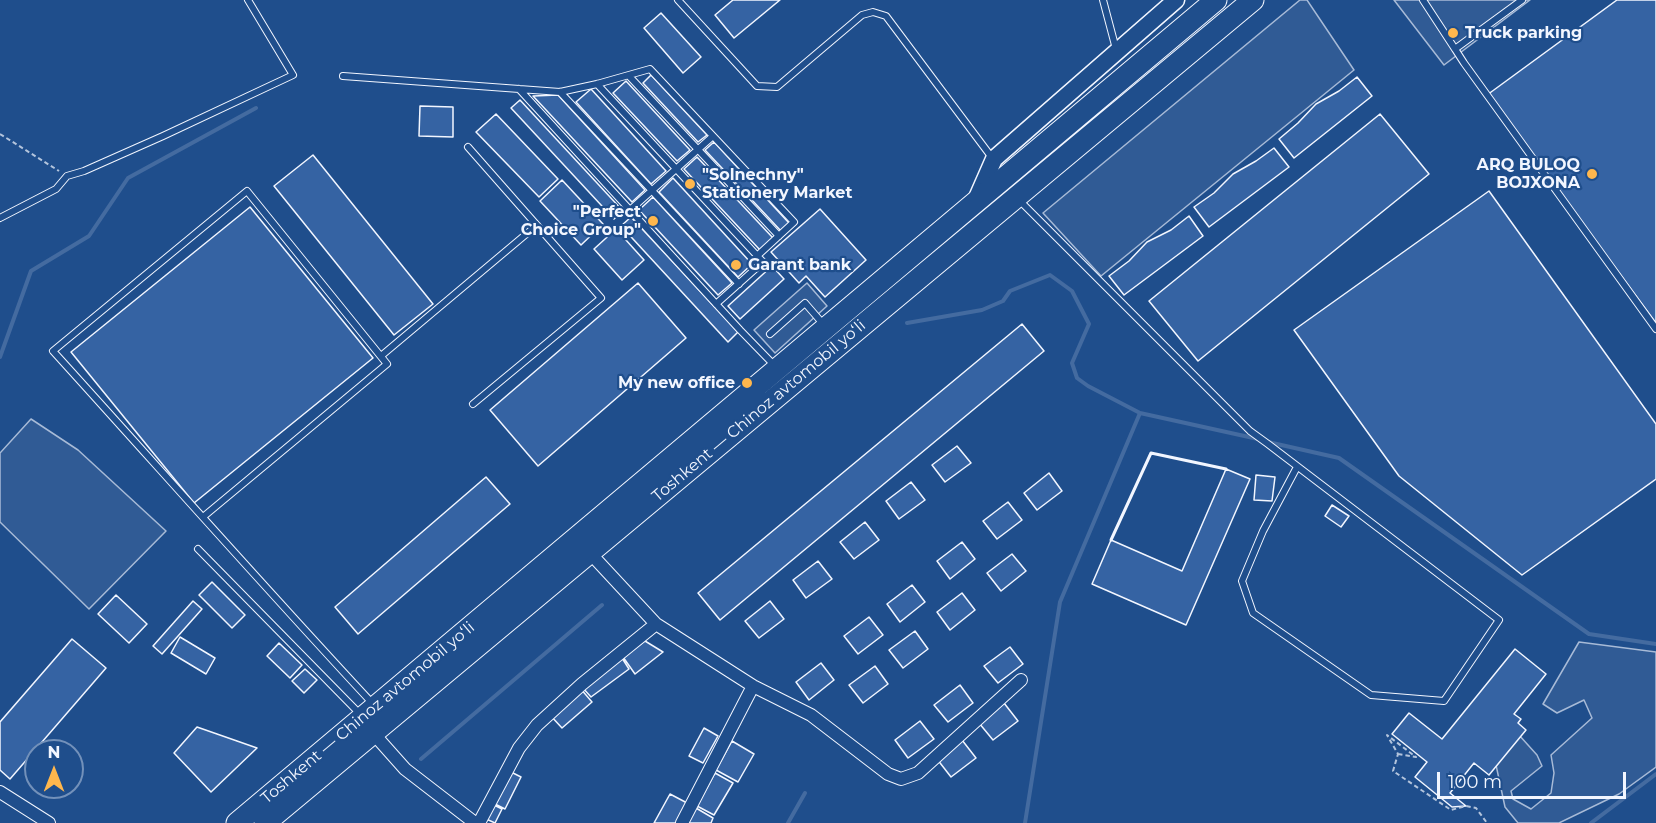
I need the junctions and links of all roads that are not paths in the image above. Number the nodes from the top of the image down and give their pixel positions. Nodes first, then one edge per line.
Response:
1 (248, 0) edge
2 (678, 0) edge
3 (1104, 0) edge
4 (1176, 0) edge
5 (1216, 0) edge
6 (1253, 0) edge
7 (1423, 0) edge
8 (1522, 0) edge
9 (1226, 10) edge
10 (1455, 49) junction
11 (1117, 51) junction
12 (343, 76) dead end
13 (629, 76) junction
14 (597, 84) junction
15 (519, 89) junction
16 (560, 92) junction
17 (713, 136) junction
18 (468, 147) dead end
19 (698, 149) junction
20 (994, 159) junction
21 (676, 169) junction
22 (652, 191) junction
23 (1016, 197) junction
24 (975, 202) junction
25 (630, 210) junction
26 (0, 218) edge
27 (537, 225) junction
28 (779, 236) junction
29 (757, 256) junction
30 (739, 284) junction
31 (716, 304) junction
32 (826, 327) junction
33 (1656, 329) edge
34 (770, 334) dead end
35 (381, 356) junction
36 (778, 368) junction
37 (473, 404) dead end
38 (1297, 467) junction
39 (203, 517) junction
40 (198, 549) dead end
41 (590, 553) junction
42 (656, 624) junction
43 (1021, 680) dead end
44 (753, 686) junction
45 (370, 719) junction
46 (0, 792) edge
47 (49, 823) edge
48 (237, 823) edge
49 (265, 823) edge
50 (477, 823) edge
51 (681, 823) edge

1 - 26 lane
2 - 20 lane
3 - 11 lane
4 - 11 street
5 - 24 highway, Toshkent — Chinoz avtomobil yoʻli
6 - 9 highway, Toshkent — Chinoz avtomobil yoʻli
7 - 10 lane
8 - 10 lane
9 - 23 highway, Toshkent — Chinoz avtomobil yoʻli
10 - 33 lane
11 - 20 street
12 - 15 lane
13 - 14 lane
13 - 17 lane
13 - 19 lane
14 - 16 lane
14 - 21 lane
15 - 16 lane
15 - 25 lane
16 - 22 lane
17 - 19 lane
17 - 28 lane
18 - 27 lane
19 - 21 lane
19 - 28 lane
20 - 24 street
21 - 22 lane
21 - 29 lane
22 - 25 lane
22 - 30 lane
23 - 38 lane
23 - 41 highway, Toshkent — Chinoz avtomobil yoʻli
24 - 32 highway, Toshkent — Chinoz avtomobil yoʻli
25 - 31 lane
27 - 35 lane
27 - 37 lane
28 - 29 lane
29 - 30 lane
30 - 31 lane
31 - 36 lane
32 - 34 lane
32 - 36 highway, Toshkent — Chinoz avtomobil yoʻli
35 - 39 lane
35 - 39 lane
36 - 45 highway, Toshkent — Chinoz avtomobil yoʻli
38 - 38 lane
39 - 45 lane
40 - 45 lane
41 - 42 street
41 - 45 highway, Toshkent — Chinoz avtomobil yoʻli
42 - 44 street
42 - 50 street
43 - 44 street
44 - 51 street
45 - 48 highway, Toshkent — Chinoz avtomobil yoʻli
45 - 49 highway, Toshkent — Chinoz avtomobil yoʻli
45 - 50 street
46 - 47 street

